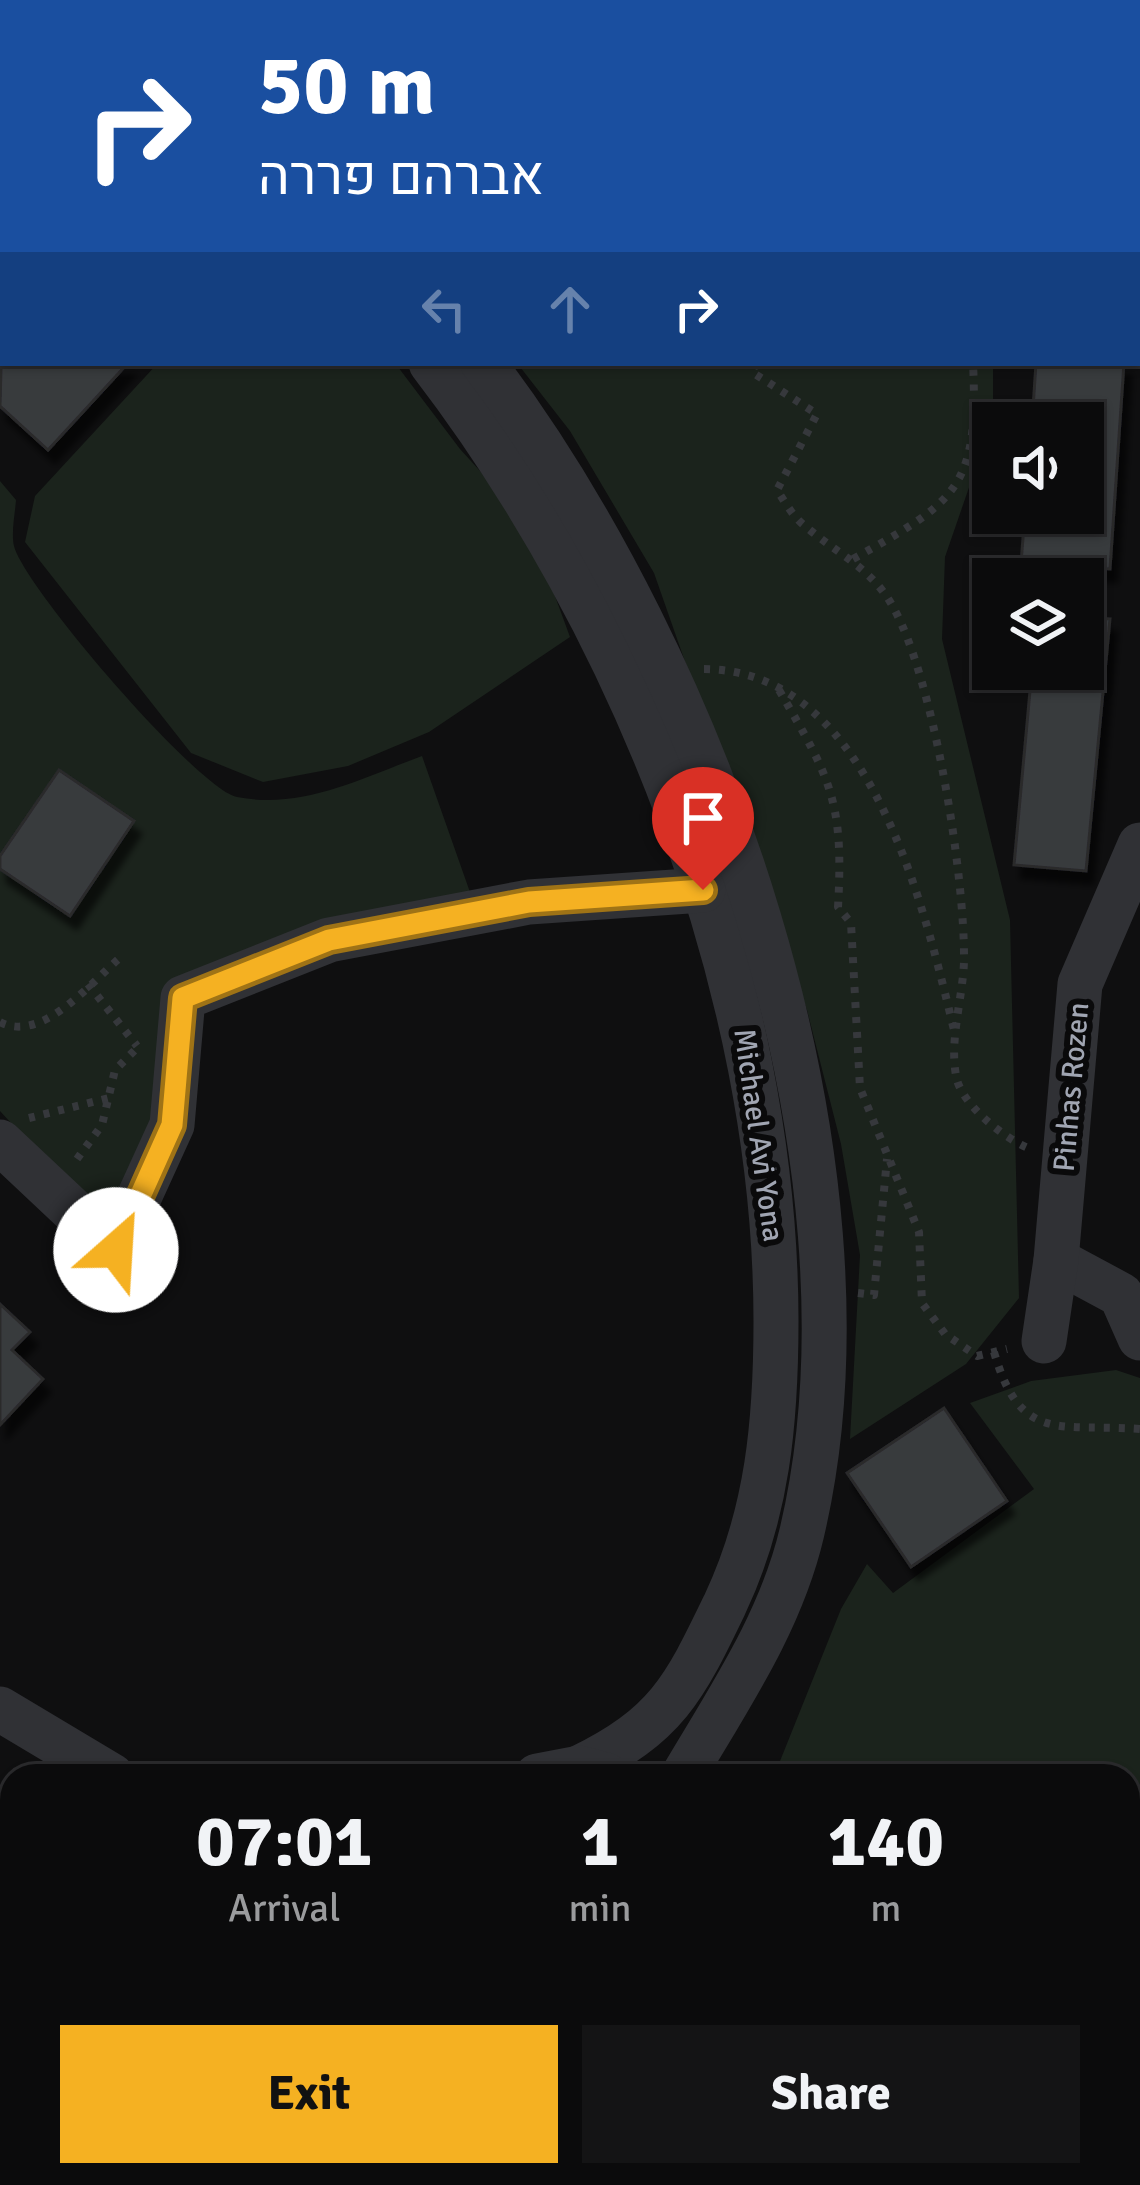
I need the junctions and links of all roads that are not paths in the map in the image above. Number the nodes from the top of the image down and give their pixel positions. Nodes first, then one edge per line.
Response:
1 (433, 366) edge
2 (485, 366) edge
3 (1140, 845) edge
4 (703, 890) junction
5 (8, 1134) edge
6 (1056, 1260) junction
7 (1140, 1338) edge
8 (1044, 1341) road end
9 (0, 1709) edge
10 (92, 1764) edge
11 (591, 1764) edge
12 (691, 1764) edge

1 - 4 street, Michael Avi Yona
2 - 12 street, Michael Avi Yona
3 - 6 street, Pinhas Rozen
4 - 5 street
4 - 11 street, Michael Avi Yona
6 - 7 street
6 - 8 street, Pinhas Rozen
9 - 10 street

